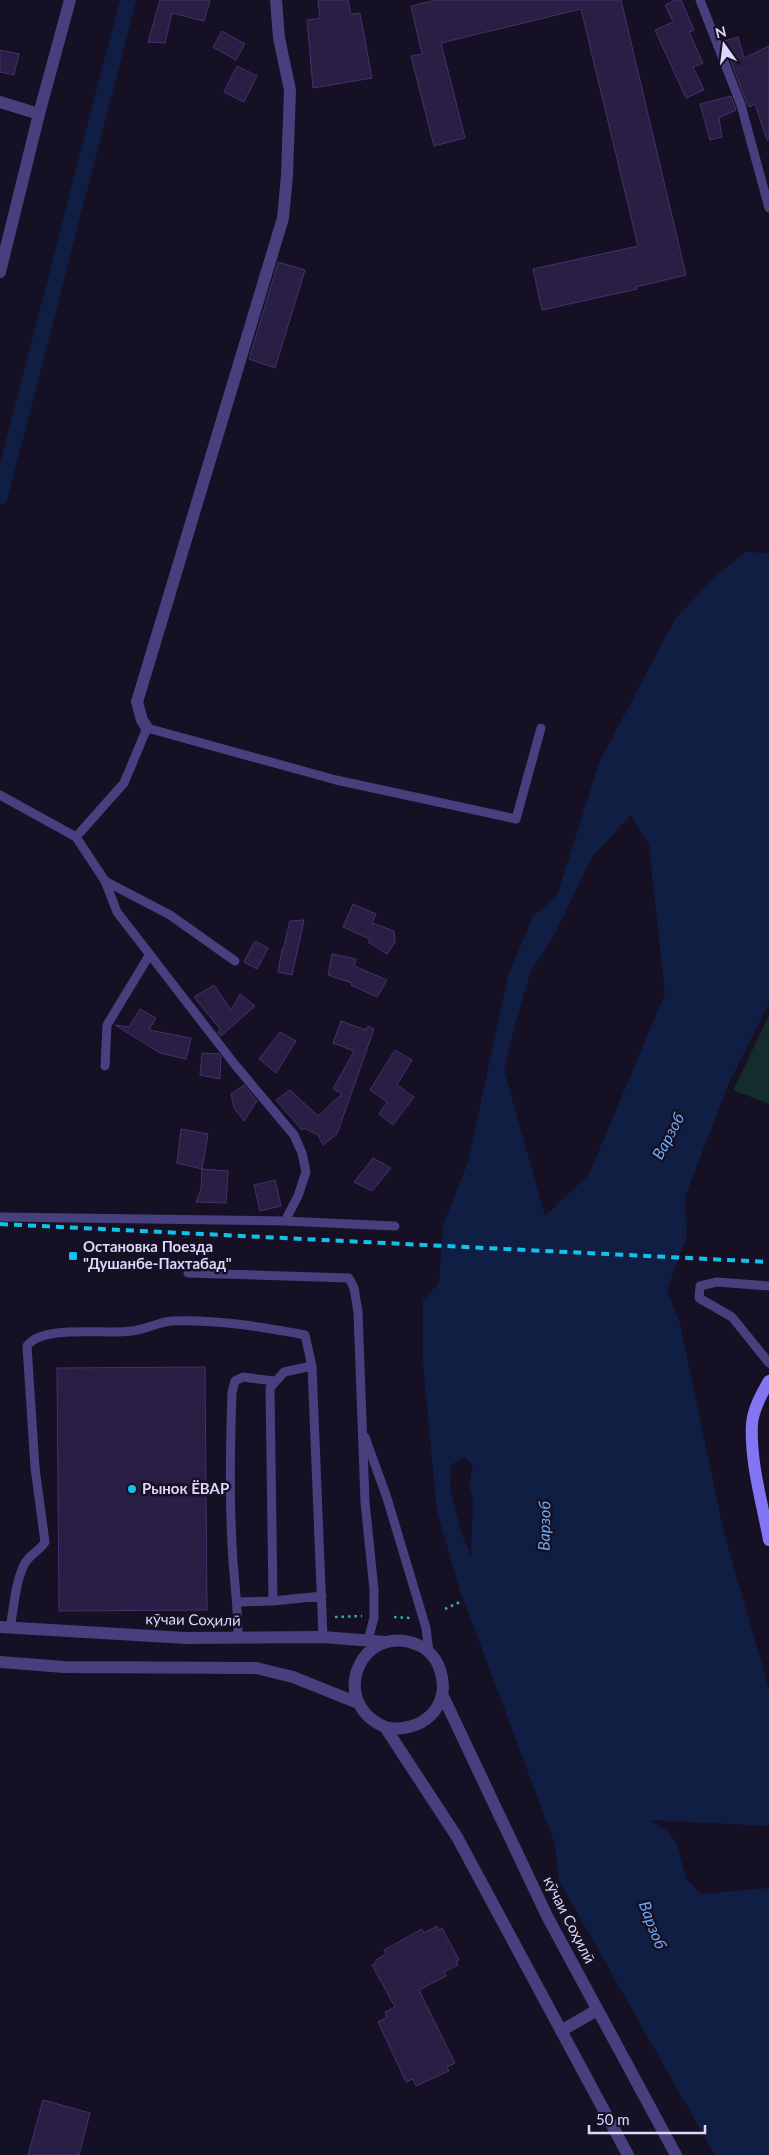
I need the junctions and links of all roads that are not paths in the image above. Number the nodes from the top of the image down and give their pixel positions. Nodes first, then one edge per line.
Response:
1 (70, 0) edge
2 (276, 0) edge
3 (700, 0) edge
4 (0, 102) edge
5 (39, 114) junction
6 (769, 208) edge
7 (0, 272) edge
8 (148, 728) junction
9 (541, 728) dead end
10 (0, 795) edge
11 (76, 837) junction
12 (105, 881) junction
13 (150, 954) junction
14 (235, 961) dead end
15 (105, 1066) dead end
16 (0, 1216) edge
17 (285, 1221) junction
18 (395, 1226) dead end
19 (188, 1272) dead end
20 (769, 1286) edge
21 (769, 1363) edge
22 (312, 1366) junction
23 (769, 1380) edge
24 (274, 1381) junction
25 (362, 1428) junction
26 (769, 1540) edge
27 (322, 1596) junction
28 (273, 1601) junction
29 (238, 1602) junction
30 (5, 1627) edge
31 (238, 1637) junction
32 (323, 1637) junction
33 (368, 1640) junction
34 (385, 1642) junction
35 (428, 1652) junction
36 (0, 1662) edge
37 (442, 1694) junction
38 (358, 1703) junction
39 (385, 1727) junction
40 (597, 2010) junction
41 (561, 2031) junction
42 (628, 2155) edge
43 (676, 2155) edge

1 - 5 street
2 - 8 street
3 - 6 lane
4 - 5 street
5 - 7 street
8 - 9 lane
8 - 11 lane
10 - 11 lane
11 - 12 lane
12 - 13 lane
12 - 14 lane
13 - 15 lane
13 - 17 lane
16 - 17 lane
17 - 18 lane
19 - 25 lane
20 - 21 lane
22 - 24 lane
22 - 27 lane
22 - 30 lane
23 - 26 main road
24 - 28 lane
24 - 29 lane
25 - 33 lane
25 - 35 lane
27 - 28 lane
27 - 32 lane
28 - 29 lane
29 - 31 lane
30 - 31 street, кӯчаи Соҳилӣ
31 - 32 street, кӯчаи Соҳилӣ
32 - 33 street, кӯчаи Соҳилӣ
33 - 34 street, кӯчаи Соҳилӣ
34 - 35 street, кӯчаи Соҳилӣ
34 - 38 street
35 - 37 street, кӯчаи Соҳилӣ
36 - 38 street
37 - 39 street
37 - 40 street, кӯчаи Соҳилӣ
38 - 39 street
39 - 41 street
40 - 41 street
40 - 43 street, кӯчаи Соҳилӣ
41 - 42 street

